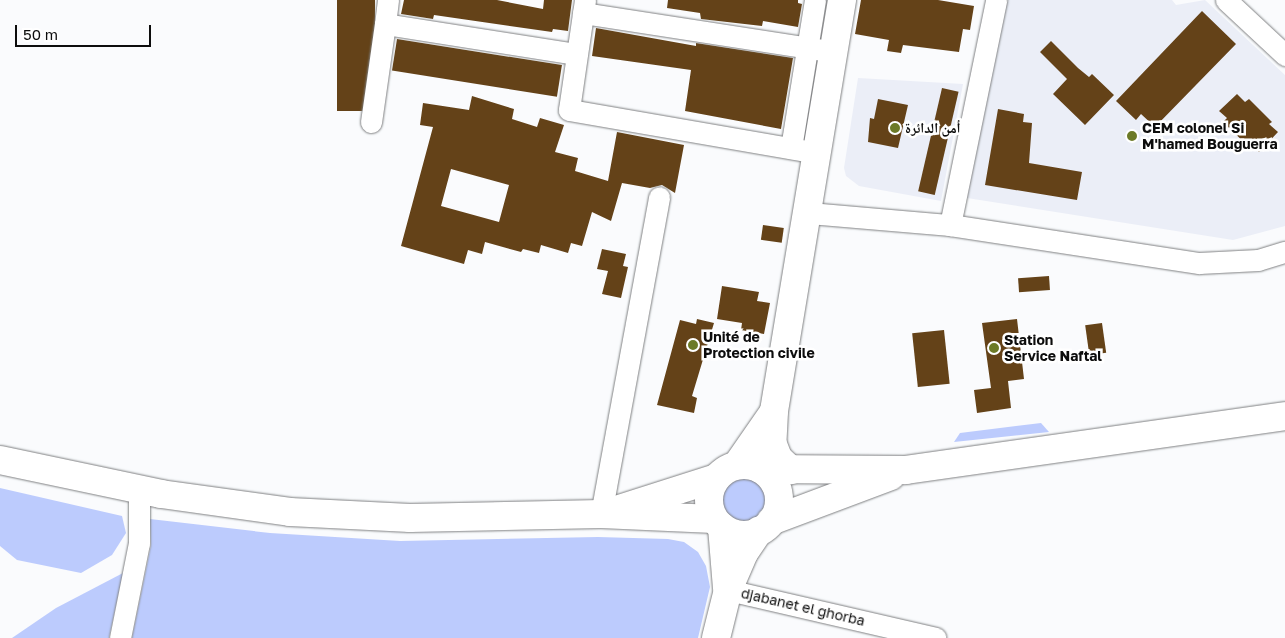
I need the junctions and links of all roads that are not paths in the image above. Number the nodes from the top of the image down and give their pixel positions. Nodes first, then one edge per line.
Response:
1 (388, 0) edge
2 (814, 0) edge
3 (842, 0) edge
4 (996, 0) edge
5 (1226, 0) edge
6 (584, 7) edge
7 (385, 24) junction
8 (807, 48) junction
9 (834, 52) junction
10 (577, 54) junction
11 (1285, 55) edge
12 (371, 122) dead end
13 (791, 148) junction
14 (818, 153) junction
15 (658, 196) dead end
16 (809, 213) junction
17 (950, 225) junction
18 (1285, 252) edge
19 (774, 411) junction
20 (1285, 416) edge
21 (0, 460) edge
22 (906, 470) junction
23 (758, 473) junction
24 (139, 490) junction
25 (601, 514) junction
26 (718, 523) junction
27 (765, 526) junction
28 (728, 590) junction
29 (120, 638) edge
30 (716, 638) edge
31 (936, 638) edge

1 - 7 street
2 - 8 street
3 - 9 main road
4 - 17 street
5 - 11 street
6 - 8 street
6 - 10 street
7 - 10 street
7 - 12 street
8 - 9 street
8 - 13 street
9 - 14 main road
10 - 13 street
13 - 14 street
14 - 16 main road
15 - 25 street
16 - 17 street
16 - 19 main road
17 - 18 street
19 - 23 main road
19 - 23 main road
20 - 22 main road
21 - 24 main road
22 - 23 main road
22 - 27 main road
23 - 25 main road
23 - 26 main road
23 - 27 main road
24 - 25 main road
24 - 29 street
25 - 26 main road
26 - 27 main road
26 - 28 main road
27 - 28 main road
28 - 30 main road
28 - 31 street, djabanet el ghorba

